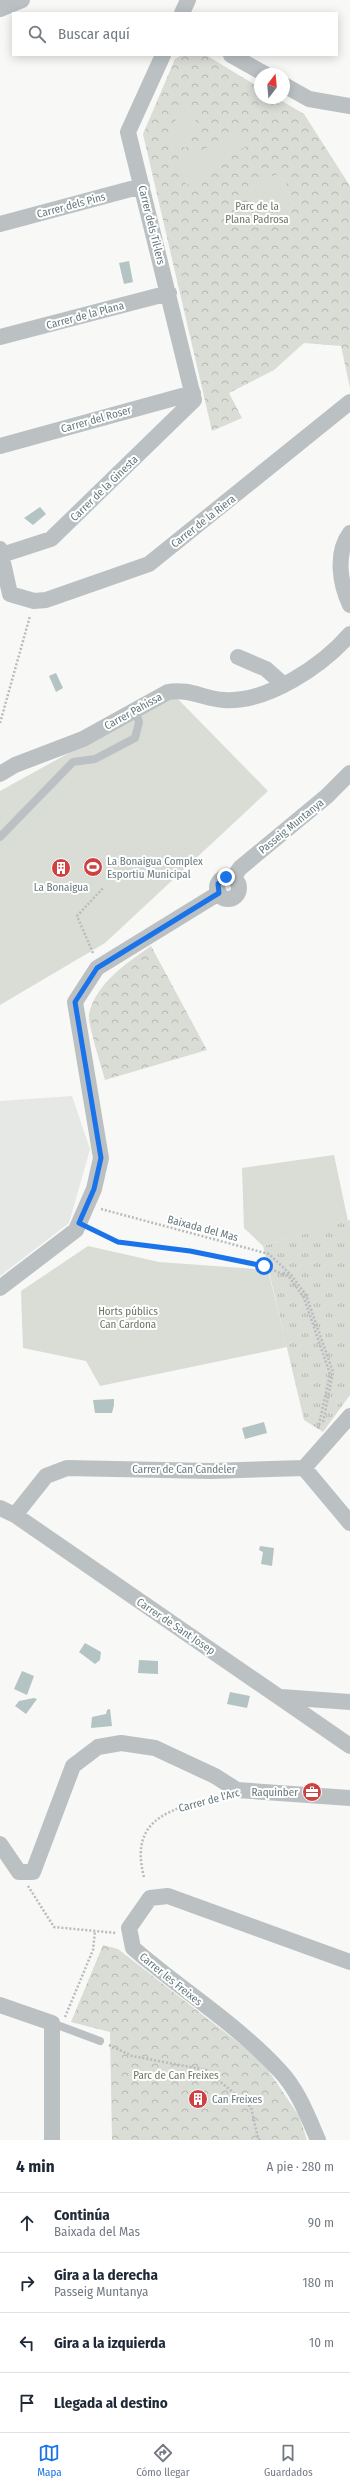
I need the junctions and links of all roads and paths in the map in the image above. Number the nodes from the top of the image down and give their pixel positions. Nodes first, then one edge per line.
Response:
1 (22, 0) edge
2 (188, 0) edge
3 (0, 9) edge
4 (182, 12) edge
5 (163, 56) edge
6 (233, 56) edge
7 (254, 68) edge
8 (290, 88) edge
9 (350, 106) edge
10 (142, 186) junction
11 (0, 224) edge
12 (169, 293) junction
13 (0, 337) edge
14 (194, 396) junction
15 (350, 402) edge
16 (0, 446) edge
17 (350, 533) edge
18 (1, 552) edge
19 (34, 601) junction
20 (350, 605) edge
21 (350, 634) edge
22 (238, 657) dead end
23 (284, 685) junction
24 (135, 710) junction
25 (0, 723) edge
26 (350, 773) edge
27 (0, 774) edge
28 (0, 837) edge
29 (103, 888) dead end
30 (94, 955) dead end
31 (104, 1210) dead end
32 (79, 1223) junction
33 (274, 1271) junction
34 (291, 1275) junction
35 (0, 1288) edge
36 (350, 1416) edge
37 (321, 1430) dead end
38 (317, 1432) dead end
39 (304, 1468) junction
40 (4, 1512) edge
41 (350, 1523) edge
42 (281, 1697) junction
43 (350, 1702) edge
44 (350, 1746) edge
45 (237, 1790) junction
46 (350, 1798) edge
47 (0, 1844) edge
48 (19, 1872) junction
49 (144, 1877) dead end
50 (95, 1931) junction
51 (129, 1935) junction
52 (350, 1962) edge
53 (0, 2004) edge
54 (52, 2024) junction
55 (100, 2041) joint
56 (52, 2140) edge
57 (260, 2140) edge
58 (318, 2140) edge

1 - 3 street
2 - 4 street
5 - 10 street, Carrer dels Til·lers
6 - 7 street
8 - 9 street
10 - 11 street, Carrer dels Pins
10 - 12 street, Carrer dels Til·lers
12 - 13 street, Carrer de la Plana
12 - 14 street, Carrer dels Til·lers
14 - 16 street, Carrer del Roser
14 - 18 street, Carrer de la Ginesta
15 - 19 street, Carrer de la Riera
17 - 20 street
18 - 19 street
19 - 25 path
21 - 23 street, Carrer Pahissa
22 - 23 street
23 - 24 street, Carrer Pahissa
24 - 27 street, Carrer Pahissa
24 - 28 lane
26 - 32 street, Passeig Muntanya
29 - 30 path
31 - 34 path, Baixada del Mas
32 - 33 path, Baixada del Mas
32 - 35 street
33 - 34 path, Baixada del Mas
33 - 38 path, Baixada del Mas
34 - 37 path, Baixada del Mas
36 - 39 street
39 - 40 street, Carrer de Can Candeler
39 - 41 street
40 - 42 street, Carrer de Sant Josep
42 - 43 street
42 - 44 street, Carrer de Sant Josep
45 - 46 street, Carrer de l'Arc
45 - 48 street
45 - 49 path, Carrer de l'Arc
47 - 48 street
48 - 50 path
50 - 51 path
50 - 54 path
51 - 52 street
51 - 58 street, Carrer les Freixes
53 - 54 street
54 - 55 lane
54 - 56 street
55 - 57 path

